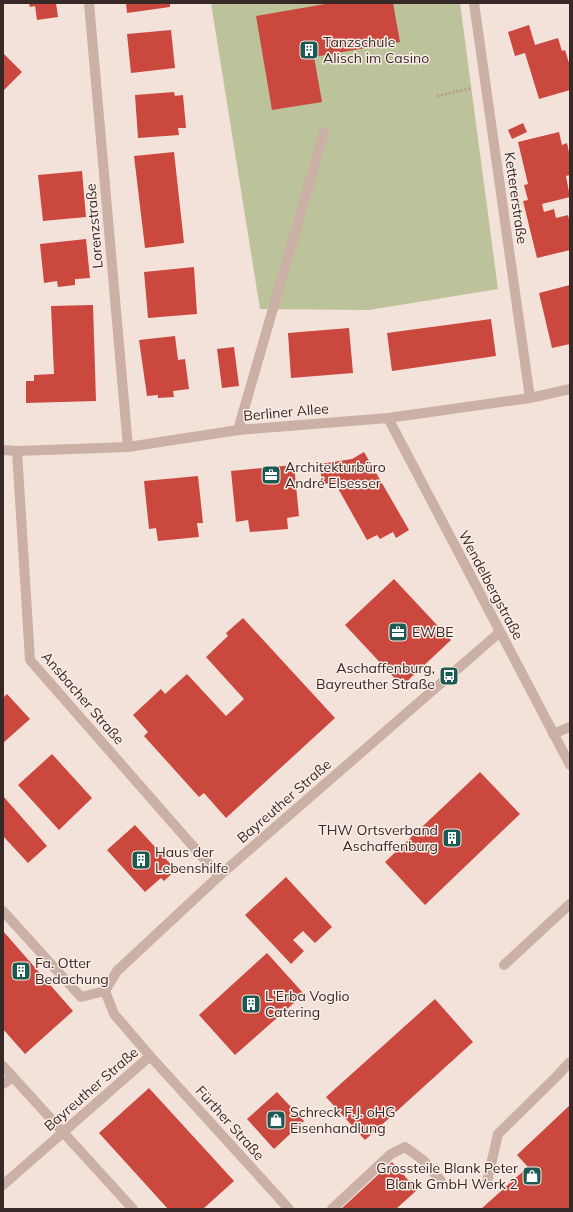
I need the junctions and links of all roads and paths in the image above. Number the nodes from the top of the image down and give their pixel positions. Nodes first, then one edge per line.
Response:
1 (89, 3) edge
2 (474, 3) edge
3 (460, 91) dead end
4 (438, 96) dead end
5 (324, 132) dead end
6 (570, 390) edge
7 (530, 398) junction
8 (388, 418) junction
9 (238, 430) junction
10 (128, 447) junction
11 (3, 450) edge
12 (17, 451) junction
13 (500, 632) junction
14 (570, 727) edge
15 (553, 734) junction
16 (570, 765) edge
17 (219, 876) junction
18 (570, 904) edge
19 (3, 912) edge
20 (504, 965) dead end
21 (105, 991) junction
22 (150, 1056) junction
23 (570, 1062) edge
24 (3, 1066) edge
25 (13, 1077) junction
26 (3, 1084) edge
27 (63, 1132) junction
28 (441, 1181) dead end
29 (487, 1182) dead end
30 (3, 1185) edge
31 (133, 1209) edge
32 (289, 1209) edge
33 (332, 1209) edge

1 - 10 street, Lorenzstraße
2 - 7 street, Kettererstraße
3 - 4 path
5 - 9 street
6 - 7 street, Berliner Allee
7 - 8 street, Berliner Allee
8 - 9 street, Berliner Allee
8 - 13 street, Wendelbergstraße
9 - 10 street, Berliner Allee
10 - 12 street, Berliner Allee
11 - 12 street, Berliner Allee
12 - 17 street, Ansbacher Straße
13 - 15 street, Wendelbergstraße
13 - 17 street, Bayreuther Straße
14 - 15 street
15 - 16 street, Wendelbergstraße
17 - 21 street, Bayreuther Straße
18 - 20 street
19 - 21 street
21 - 22 street, Bayreuther Straße
22 - 27 street, Bayreuther Straße
22 - 32 street, Fürther Straße
23 - 29 street
24 - 25 street
25 - 26 street
25 - 27 street
27 - 30 street, Bayreuther Straße
27 - 31 street
28 - 33 street

